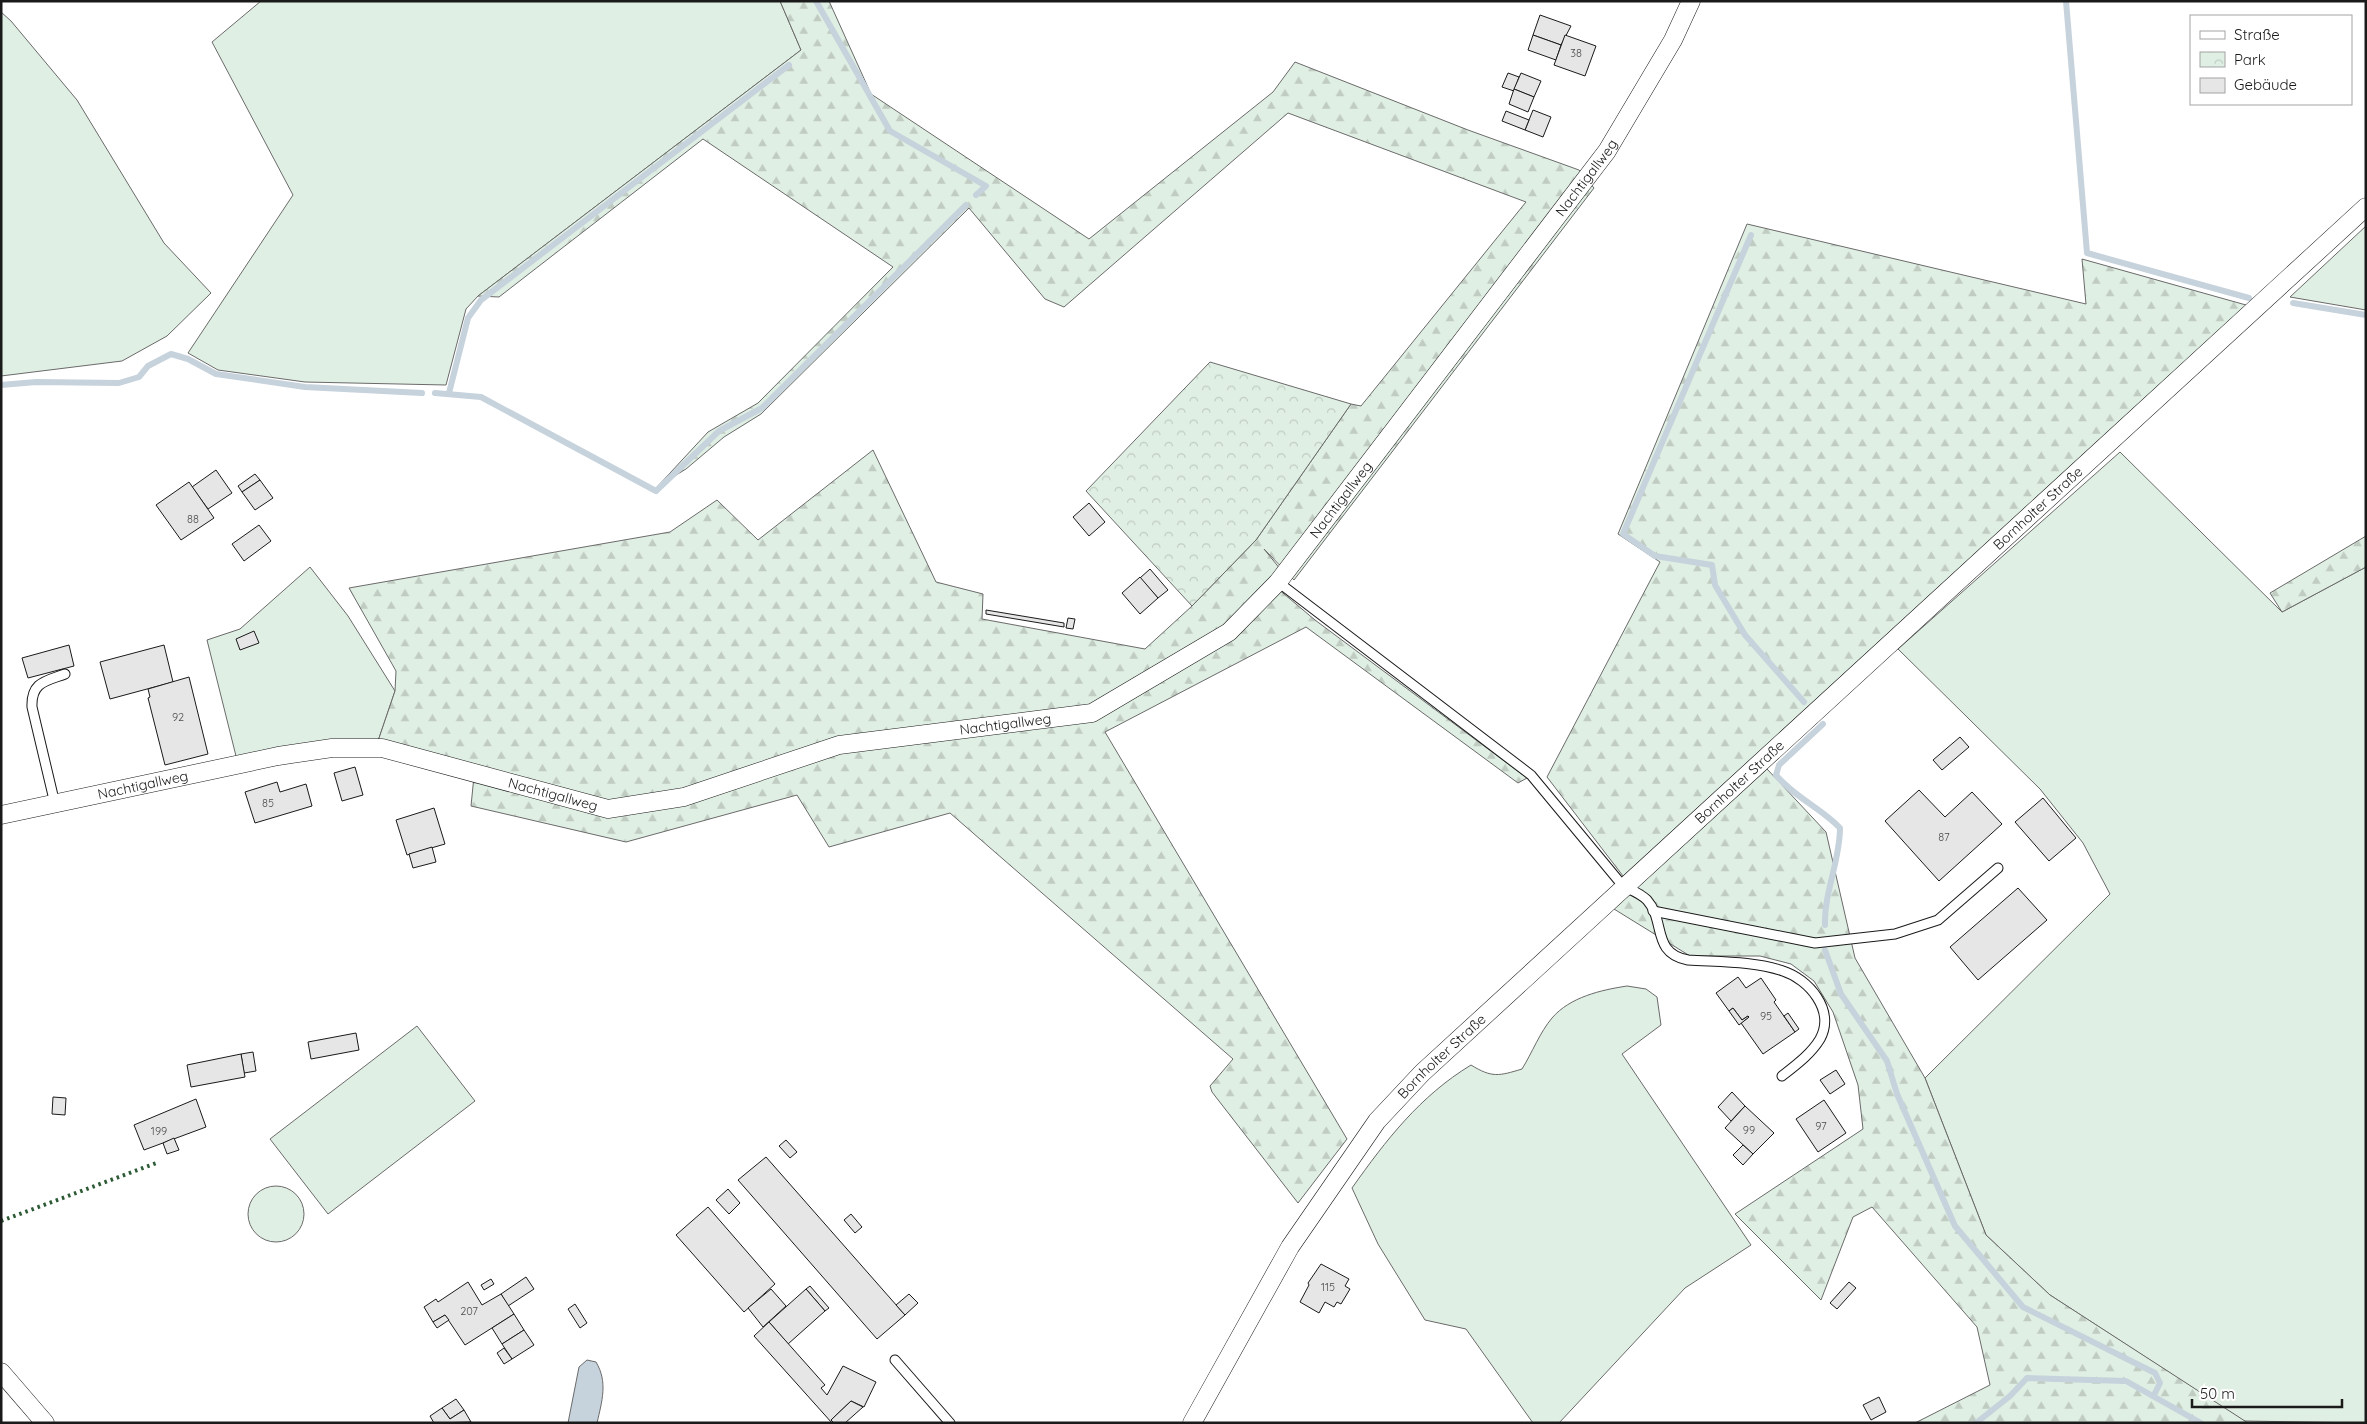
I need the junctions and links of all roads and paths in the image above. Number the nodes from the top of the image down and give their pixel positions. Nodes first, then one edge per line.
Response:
1 (1691, 1) edge
2 (2366, 207) edge
3 (1278, 582) junction
4 (65, 674) dead end
5 (55, 804) junction
6 (1, 816) edge
7 (1998, 868) dead end
8 (1623, 886) junction
9 (1653, 911) junction
10 (1782, 1076) dead end
11 (896, 1360) dead end
12 (1, 1372) edge
13 (45, 1423) edge
14 (950, 1423) edge
15 (1192, 1423) edge

1 - 3 street, Nachtigallweg
2 - 8 street, Bornholter Straße
3 - 5 street, Nachtigallweg
3 - 8 lane
4 - 5 lane
5 - 6 street, Nachtigallweg
7 - 9 lane
8 - 9 lane
8 - 15 street, Bornholter Straße
9 - 10 lane
11 - 14 lane
12 - 13 street

